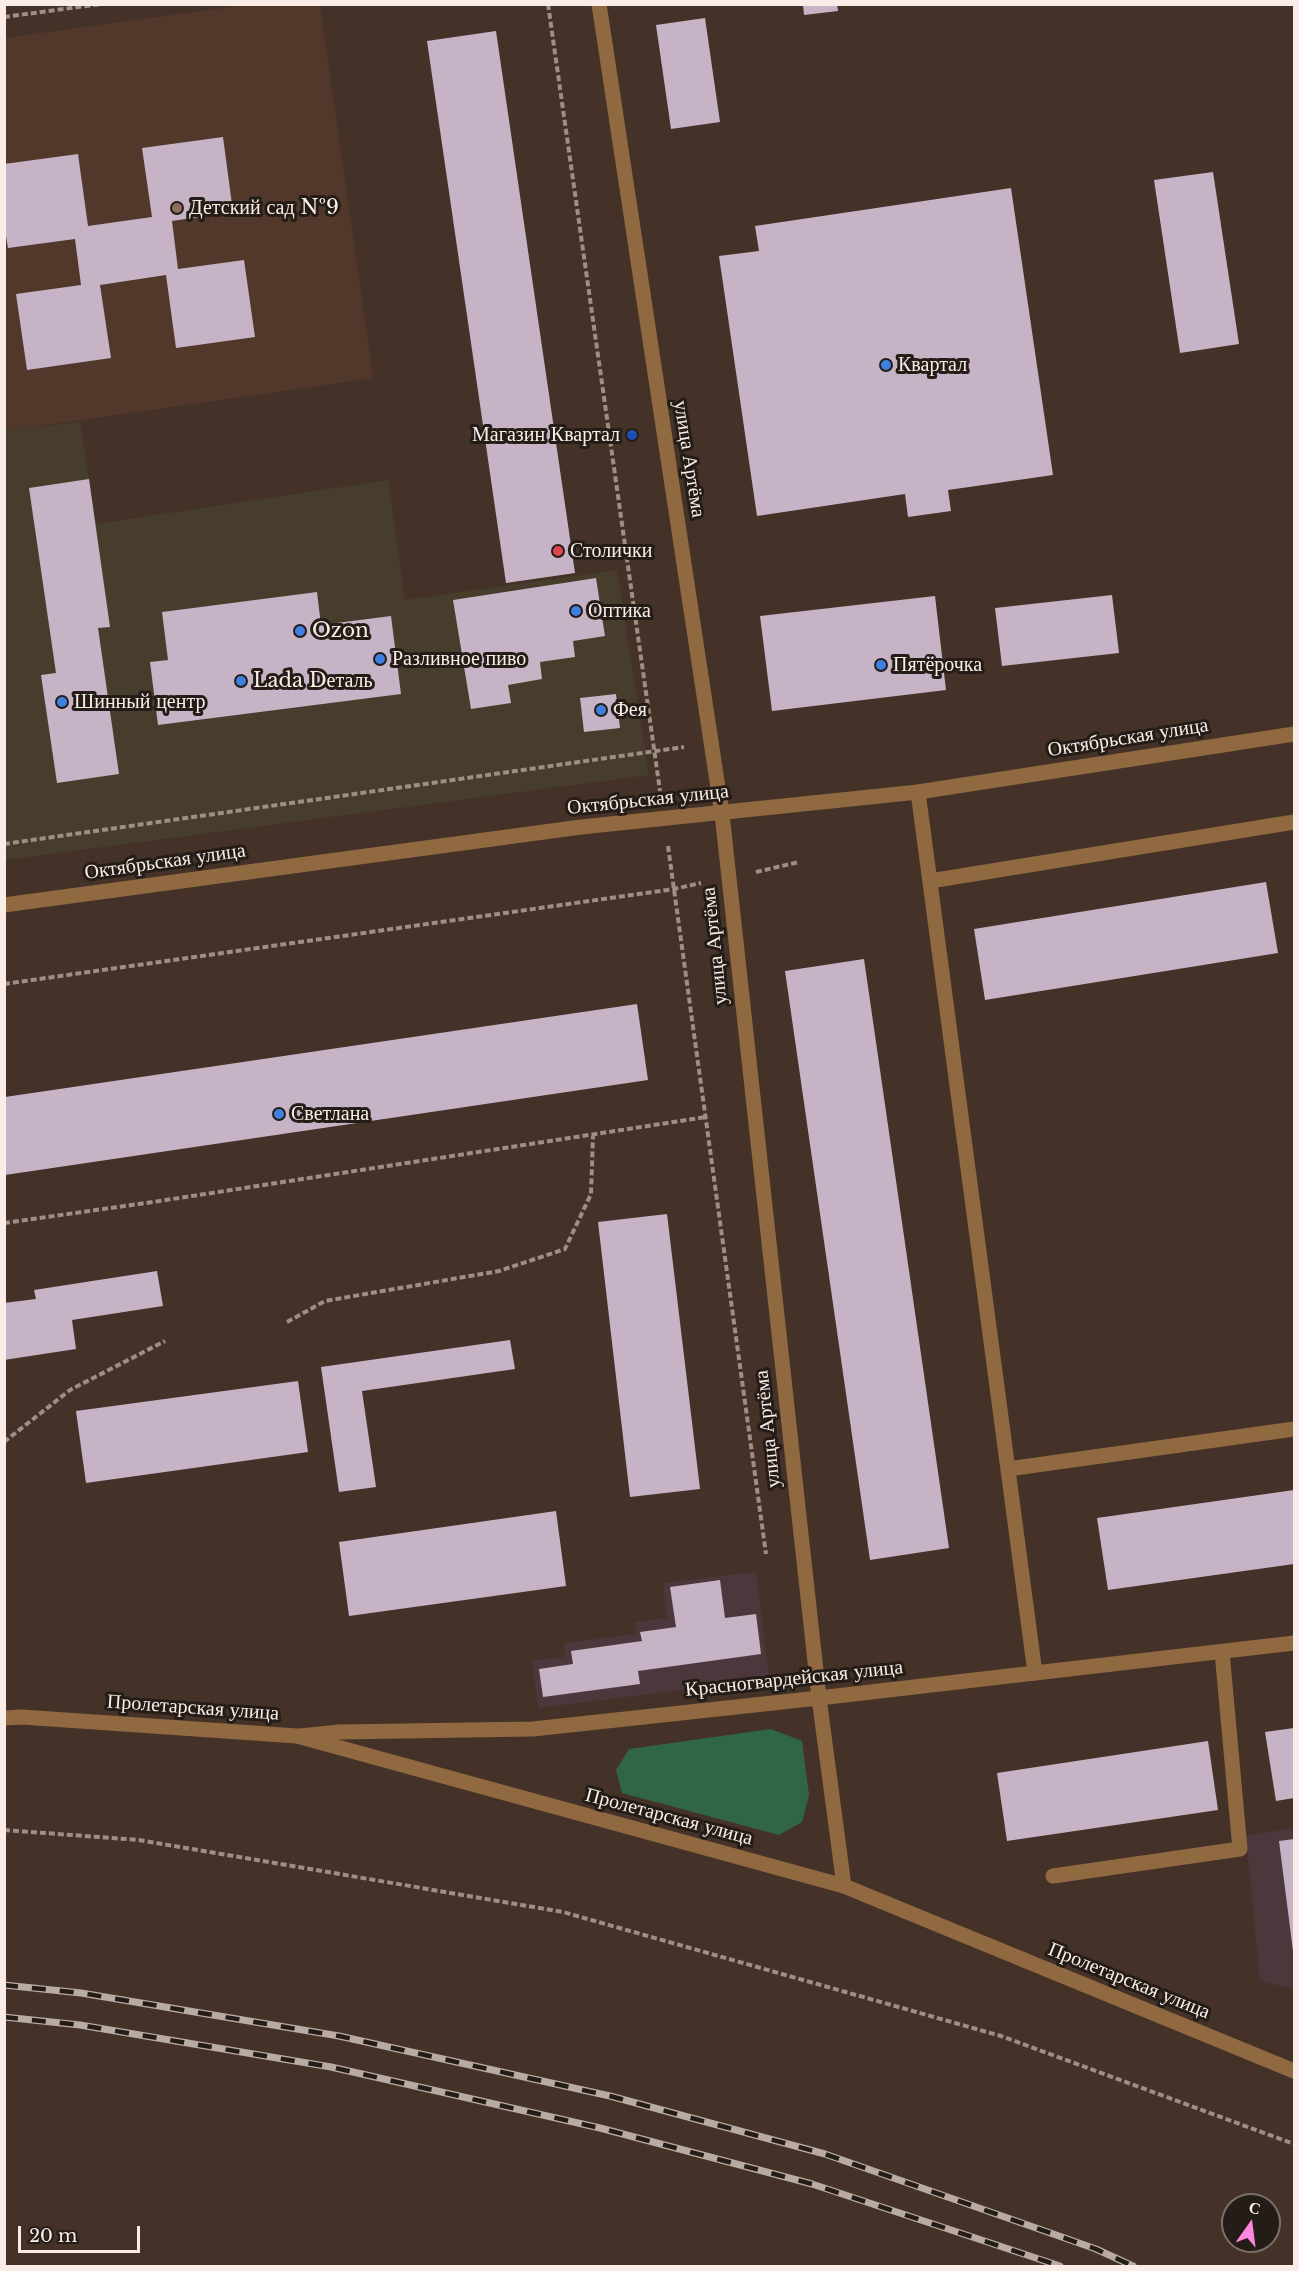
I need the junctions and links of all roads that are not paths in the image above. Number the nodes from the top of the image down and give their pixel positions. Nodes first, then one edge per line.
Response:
1 (598, 4) edge
2 (1294, 734) edge
3 (918, 792) junction
4 (722, 814) junction
5 (1294, 822) edge
6 (930, 881) junction
7 (4, 905) edge
8 (1294, 1429) edge
9 (1008, 1469) junction
10 (1294, 1643) edge
11 (1222, 1652) junction
12 (1035, 1673) junction
13 (819, 1698) junction
14 (4, 1718) edge
15 (297, 1736) junction
16 (1053, 1876) dead end
17 (844, 1886) junction
18 (1294, 2072) edge

1 - 4 street, улица Артёма
2 - 3 street, Октябрьская улица
3 - 4 street, Октябрьская улица
3 - 6 street
4 - 7 street, Октябрьская улица
4 - 13 street, улица Артёма
5 - 6 street
6 - 9 street
8 - 9 street
9 - 12 street
10 - 11 street, Красногвардейская улица
11 - 12 street, Красногвардейская улица
11 - 16 street
12 - 13 street, Красногвардейская улица
13 - 15 street, Красногвардейская улица
13 - 17 street, улица Артёма
14 - 15 street, Пролетарская улица
15 - 17 street, Пролетарская улица
17 - 18 street, Пролетарская улица

